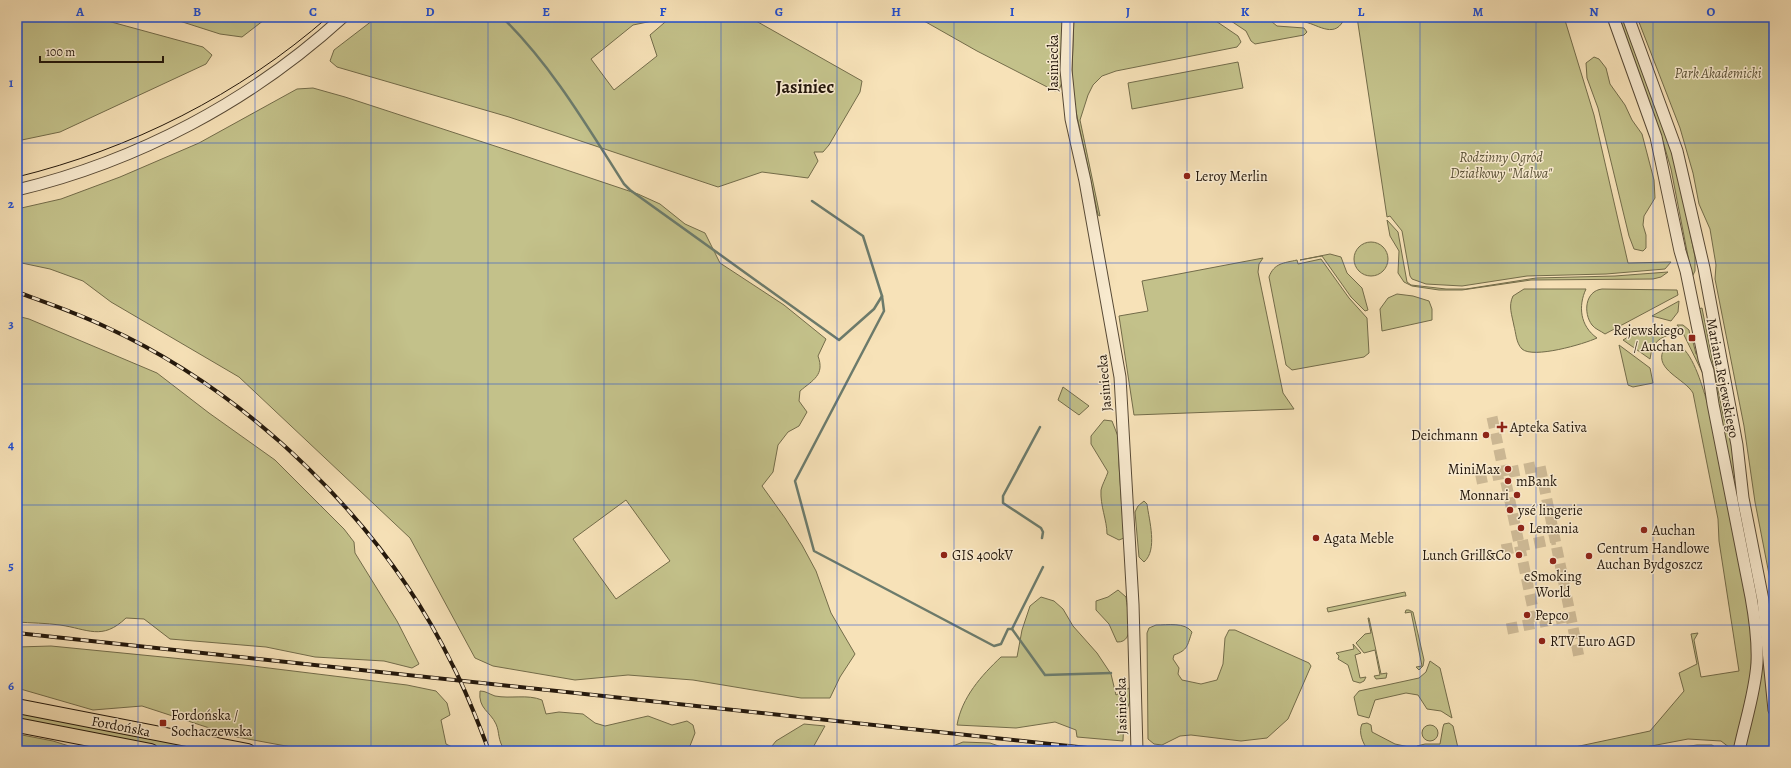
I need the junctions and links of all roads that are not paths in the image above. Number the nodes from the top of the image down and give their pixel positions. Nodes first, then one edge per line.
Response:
1 (343, 17) edge
2 (1068, 17) edge
3 (1613, 17) edge
4 (1628, 17) edge
5 (17, 190) edge
6 (17, 706) edge
7 (1774, 710) edge
8 (17, 725) edge
9 (226, 749) edge
10 (151, 751) edge
11 (248, 751) edge
12 (1137, 751) edge
13 (1739, 751) edge

1 - 5 street
2 - 12 street, Jasiniecka
3 - 13 street, Mariana Rejewskiego
4 - 7 street, Mariana Rejewskiego
6 - 9 main road, Fordońska
8 - 10 main road, Fordońska
9 - 11 main road, Fordońska

